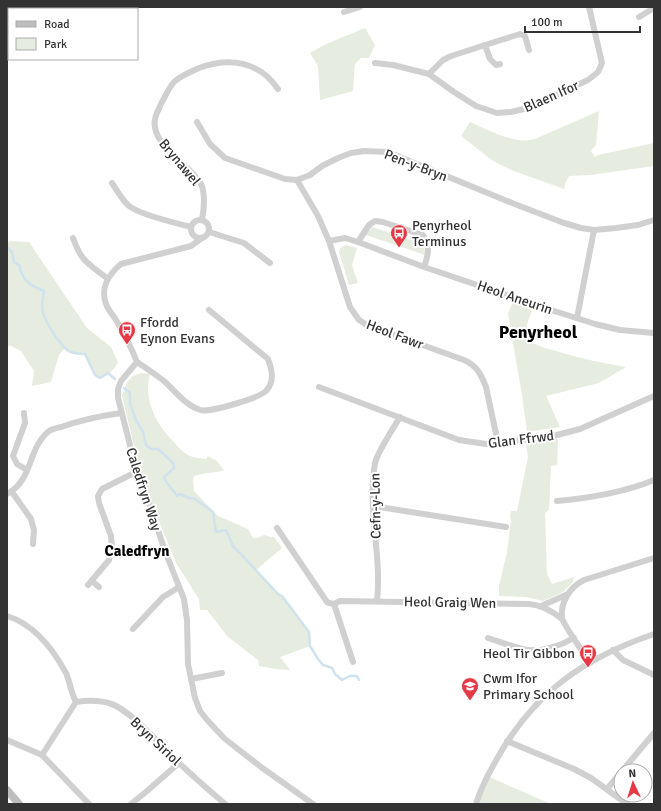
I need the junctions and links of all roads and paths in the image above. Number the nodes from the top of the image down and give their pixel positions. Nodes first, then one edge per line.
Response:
1 (360, 7) edge
2 (589, 7) edge
3 (654, 8) edge
4 (344, 12) dead end
5 (639, 17) dead end
6 (485, 45) junction
7 (530, 50) dead end
8 (375, 63) dead end
9 (500, 64) dead end
10 (429, 74) junction
11 (278, 89) dead end
12 (197, 122) dead end
13 (297, 180) junction
14 (112, 183) dead end
15 (202, 220) junction
16 (654, 220) edge
17 (191, 227) junction
18 (594, 230) junction
19 (209, 232) junction
20 (192, 234) junction
21 (72, 238) dead end
22 (202, 238) junction
23 (329, 241) junction
24 (358, 242) junction
25 (184, 248) junction
26 (270, 264) dead end
27 (424, 266) junction
28 (108, 279) junction
29 (209, 310) dead end
30 (577, 318) junction
31 (654, 333) edge
32 (136, 362) junction
33 (319, 387) dead end
34 (654, 396) edge
35 (121, 412) junction
36 (24, 413) dead end
37 (400, 416) junction
38 (498, 443) junction
39 (27, 470) junction
40 (138, 471) junction
41 (654, 480) edge
42 (9, 493) edge
43 (557, 501) dead end
44 (373, 506) junction
45 (506, 527) dead end
46 (276, 528) dead end
47 (33, 544) dead end
48 (654, 558) edge
49 (179, 587) junction
50 (99, 588) dead end
51 (568, 594) junction
52 (377, 601) junction
53 (334, 604) junction
54 (540, 606) junction
55 (7, 616) edge
56 (562, 619) junction
57 (133, 629) dead end
58 (654, 634) edge
59 (488, 638) dead end
60 (574, 638) junction
61 (613, 650) junction
62 (354, 662) dead end
63 (590, 663) junction
64 (222, 673) dead end
65 (654, 675) edge
66 (191, 679) junction
67 (76, 702) junction
68 (654, 733) edge
69 (7, 740) edge
70 (507, 741) junction
71 (42, 755) junction
72 (179, 763) junction
73 (628, 763) edge
74 (613, 781) edge
75 (607, 789) junction
76 (7, 790) edge
77 (19, 804) edge
78 (89, 804) edge
79 (131, 804) edge
80 (225, 804) edge
81 (313, 804) edge
82 (476, 804) edge
83 (627, 804) edge

1 - 4 street
2 - 10 street, Blaen Ifor
3 - 5 street
6 - 7 street
6 - 9 street
6 - 10 street
8 - 10 street, Blaen Ifor
11 - 15 street, Brynawel
12 - 13 street
13 - 18 street, Pen-y-Bryn
13 - 23 street, Heol Fawr
14 - 17 street
15 - 17 street
15 - 19 street
16 - 18 street, Pen-y-Bryn
17 - 20 street
18 - 30 street
19 - 22 street
19 - 26 street
20 - 22 street
20 - 25 street
21 - 28 street
22 - 25 street
23 - 24 street, Heol Aneurin
23 - 38 street, Heol Fawr
24 - 27 street, Heol Aneurin
24 - 27 street
25 - 28 street
27 - 30 street, Heol Aneurin
28 - 32 street
29 - 32 street
30 - 31 street, Heol Aneurin
32 - 35 street, Caledfryn Way
33 - 37 street, Glan Ffrwd
34 - 38 street, Glan Ffrwd
35 - 39 street
35 - 40 street, Caledfryn Way
36 - 39 street
37 - 38 street, Glan Ffrwd
37 - 44 street, Cefn-y-Lon
39 - 42 street
40 - 49 street, Caledfryn Way
40 - 50 street
41 - 43 street
42 - 47 street
44 - 45 street
44 - 52 street, Cefn-y-Lon
46 - 53 street
48 - 51 street
49 - 57 street
49 - 66 street, Caledfryn Way
51 - 54 street
51 - 56 street
52 - 53 street, Heol Graig Wen
52 - 54 street, Heol Graig Wen
53 - 62 street
54 - 56 street, Heol Graig Wen
55 - 67 street
56 - 60 street, Heol Graig Wen
58 - 61 street
59 - 60 street
60 - 63 street, Heol Graig Wen
61 - 63 street
61 - 65 street
63 - 70 street
64 - 66 street
66 - 81 street, Caledfryn Way
67 - 71 street
67 - 72 street, Bryn Siriol
68 - 73 street
69 - 71 street
70 - 75 street
70 - 82 street
71 - 78 street
72 - 79 street
72 - 80 street, Bryn Siriol
74 - 75 street
75 - 83 street
76 - 77 main road

